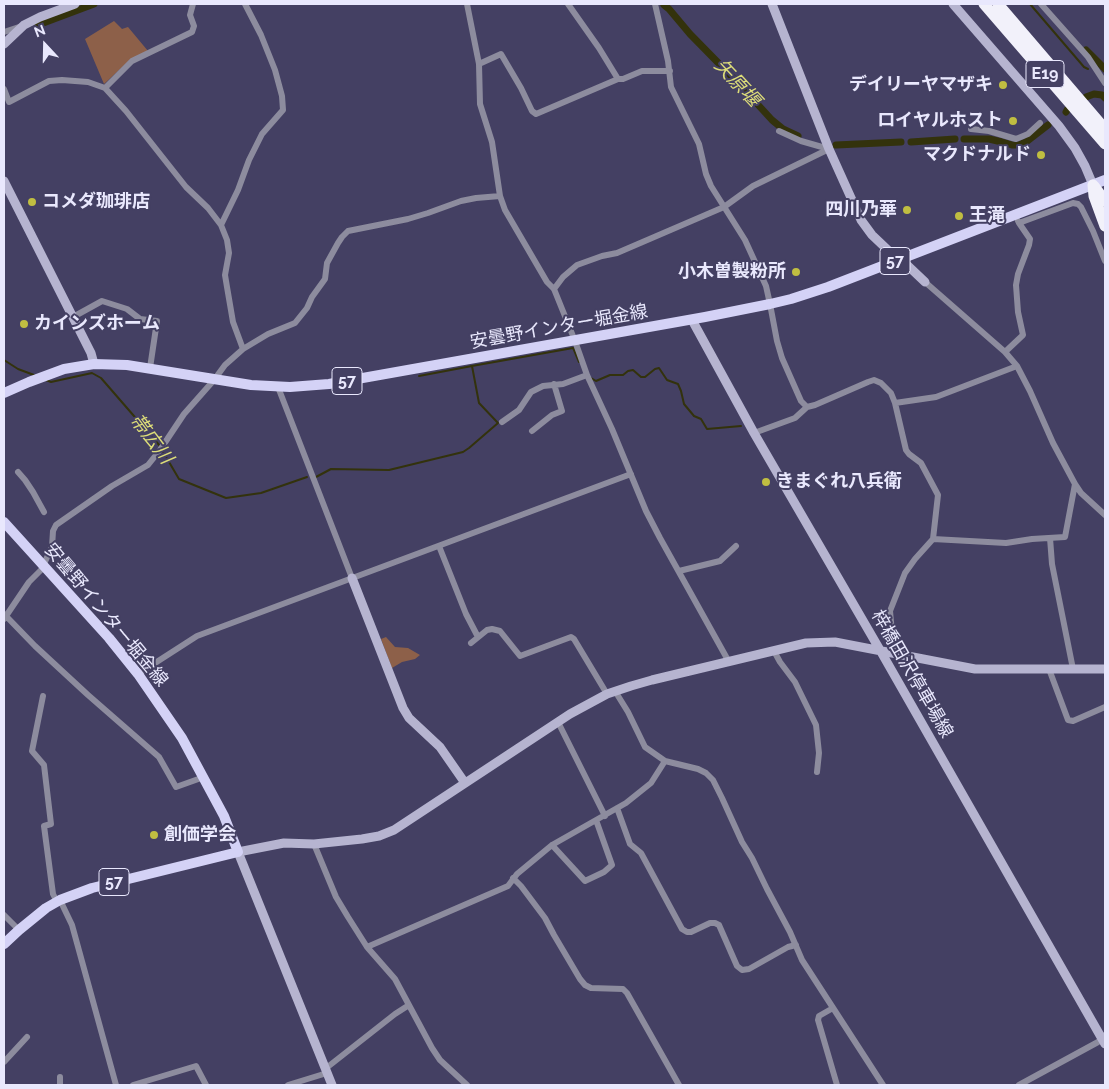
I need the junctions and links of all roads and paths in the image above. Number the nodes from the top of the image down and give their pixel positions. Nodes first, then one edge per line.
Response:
1 (74, 4) edge
2 (193, 4) edge
3 (246, 4) edge
4 (467, 4) edge
5 (568, 4) edge
6 (655, 4) edge
7 (772, 4) edge
8 (953, 4) edge
9 (984, 4) edge
10 (998, 4) edge
11 (1041, 4) edge
12 (6, 38) edge
13 (479, 64) junction
14 (670, 71) junction
15 (1104, 78) edge
16 (618, 79) junction
17 (105, 88) junction
18 (4, 90) edge
19 (1040, 124) dead end
20 (1105, 128) edge
21 (971, 129) dead end
22 (779, 131) dead end
23 (1105, 144) edge
24 (829, 149) junction
25 (1105, 180) edge
26 (4, 181) edge
27 (1093, 185) junction
28 (500, 196) junction
29 (1105, 201) edge
30 (724, 207) junction
31 (1017, 219) junction
32 (221, 225) junction
33 (1105, 226) edge
34 (900, 260) junction
35 (1105, 261) edge
36 (925, 282) joint
37 (554, 289) junction
38 (770, 304) junction
39 (73, 317) junction
40 (692, 320) junction
41 (575, 341) junction
42 (243, 349) junction
43 (1005, 352) junction
44 (94, 364) junction
45 (1017, 366) junction
46 (150, 368) junction
47 (587, 375) junction
48 (214, 380) junction
49 (554, 384) junction
50 (278, 387) junction
51 (4, 393) edge
52 (896, 403) junction
53 (807, 406) junction
54 (502, 422) dead end
55 (532, 431) dead end
56 (754, 433) junction
57 (18, 472) dead end
58 (631, 474) junction
59 (1075, 484) junction
60 (44, 512) dead end
61 (1105, 515) edge
62 (4, 522) edge
63 (1050, 538) junction
64 (933, 539) junction
65 (438, 546) junction
66 (736, 546) dead end
67 (43, 565) junction
68 (679, 571) junction
69 (352, 578) junction
70 (4, 616) edge
71 (478, 637) junction
72 (471, 643) dead end
73 (880, 650) junction
74 (774, 651) junction
75 (894, 654) junction
76 (729, 662) junction
77 (1049, 669) junction
78 (1073, 669) junction
79 (1105, 669) edge
80 (138, 674) junction
81 (611, 693) junction
82 (43, 696) dead end
83 (1105, 707) edge
84 (558, 722) junction
85 (665, 761) junction
86 (817, 772) dead end
87 (204, 777) junction
88 (466, 783) junction
89 (617, 808) junction
90 (605, 816) junction
91 (596, 820) junction
92 (314, 844) junction
93 (552, 845) junction
94 (238, 852) junction
95 (513, 878) junction
96 (58, 901) junction
97 (4, 915) edge
98 (19, 930) junction
99 (4, 944) edge
100 (796, 945) junction
101 (367, 946) junction
102 (409, 1005) junction
103 (833, 1008) junction
104 (27, 1037) dead end
105 (1104, 1039) edge
106 (4, 1062) edge
107 (326, 1071) junction
108 (60, 1077) dead end
109 (60, 1085) edge
110 (116, 1085) edge
111 (133, 1085) edge
112 (206, 1085) edge
113 (288, 1085) edge
114 (332, 1085) edge
115 (467, 1085) edge
116 (679, 1085) edge
117 (838, 1085) edge
118 (883, 1085) edge
119 (1019, 1085) edge

1 - 12 street
2 - 17 street
3 - 32 street
4 - 13 street
5 - 16 street
6 - 14 street
7 - 24 street
8 - 27 street
9 - 23 highway, E19
10 - 20 highway, E19
11 - 15 street
13 - 16 street
13 - 28 street
14 - 16 street
14 - 30 street
17 - 18 street
17 - 32 street
19 - 21 street
22 - 24 street
24 - 30 street
24 - 34 street
25 - 27 main road, 安曇野インター堀金線 / 57
26 - 39 street
27 - 29 highway
27 - 31 main road, 安曇野インター堀金線 / 57
27 - 33 highway
28 - 37 street
28 - 42 street
30 - 37 street
30 - 38 street
31 - 34 main road, 安曇野インター堀金線 / 57
31 - 35 street
31 - 43 street
32 - 42 street
34 - 36 street
34 - 38 main road, 安曇野インター堀金線 / 57
36 - 43 street
37 - 41 street
38 - 40 main road, 安曇野インター堀金線 / 57
38 - 53 street
39 - 44 street
39 - 46 street
40 - 41 main road, 安曇野インター堀金線 / 57
40 - 56 street, 梓橋田沢停車場線
41 - 47 street
41 - 50 main road, 安曇野インター堀金線 / 57
42 - 48 street
43 - 45 street
44 - 46 main road, 安曇野インター堀金線 / 57
44 - 51 main road, 安曇野インター堀金線 / 57
45 - 52 street
45 - 59 street
46 - 48 main road, 安曇野インター堀金線 / 57
47 - 49 street
47 - 58 street
48 - 50 main road, 安曇野インター堀金線 / 57
48 - 67 street
49 - 54 street
49 - 55 street
50 - 69 street
52 - 53 street
52 - 64 street
53 - 56 street
56 - 73 street, 梓橋田沢停車場線
57 - 60 street
58 - 65 street
58 - 68 street
59 - 61 street
59 - 63 street
62 - 67 main road, 安曇野インター堀金線
63 - 64 street
63 - 78 street
64 - 75 street
65 - 69 street
65 - 71 street
66 - 68 street
67 - 70 street
67 - 80 main road, 安曇野インター堀金線
68 - 76 street
69 - 80 street
69 - 88 street
70 - 87 street
71 - 72 street
71 - 81 street
73 - 74 street
73 - 75 street
73 - 105 street, 梓橋田沢停車場線
74 - 76 street
74 - 86 street
75 - 77 street
76 - 81 street
77 - 78 street
77 - 83 street
78 - 79 street
80 - 87 main road, 安曇野インター堀金線
81 - 84 street
81 - 85 street
82 - 96 street
84 - 88 street
84 - 90 street
85 - 89 street
85 - 100 street
87 - 94 main road, 安曇野インター堀金線
88 - 92 street
89 - 90 street
89 - 100 street
90 - 91 street
91 - 93 street
91 - 93 street
92 - 94 street
92 - 101 street
93 - 95 street
94 - 96 main road, 57
94 - 107 street
95 - 101 street
95 - 116 street
96 - 98 main road, 57
96 - 110 street
97 - 98 street
98 - 99 main road, 57
100 - 103 street
101 - 102 street
102 - 107 street
102 - 115 street
103 - 117 street
103 - 118 street
104 - 106 street
105 - 119 street
107 - 113 street
107 - 114 street
108 - 109 street
111 - 112 street

